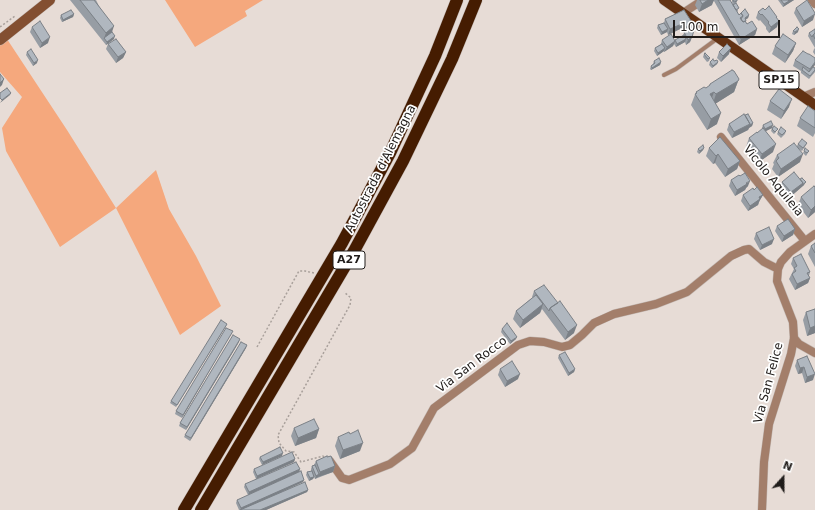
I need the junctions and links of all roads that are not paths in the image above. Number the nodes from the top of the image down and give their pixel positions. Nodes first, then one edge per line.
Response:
1 (50, 0) edge
2 (457, 0) edge
3 (476, 0) edge
4 (664, 0) edge
5 (703, 0) edge
6 (812, 0) edge
7 (815, 4) edge
8 (683, 13) junction
9 (719, 38) junction
10 (0, 40) edge
11 (664, 75) dead end
12 (815, 92) edge
13 (803, 97) junction
14 (815, 105) edge
15 (721, 137) edge
16 (815, 234) edge
17 (805, 241) junction
18 (778, 269) junction
19 (794, 338) junction
20 (815, 353) edge
21 (330, 461) edge
22 (184, 510) edge
23 (201, 510) edge
24 (762, 510) edge

1 - 10 main road
2 - 22 highway, Autostrada d'Alemagna / A27
3 - 23 highway, Autostrada d'Alemagna / A27
4 - 8 main road, SP15
5 - 8 street
6 - 7 street
8 - 9 main road, SP15
9 - 11 lane
9 - 13 main road, SP15
12 - 13 street
13 - 14 main road, SP15
15 - 17 street, Vicolo Aquileia
16 - 17 street
17 - 18 street
18 - 19 street, Via San Felice
18 - 21 street, Via San Rocco
19 - 20 street
19 - 24 street, Via San Felice

